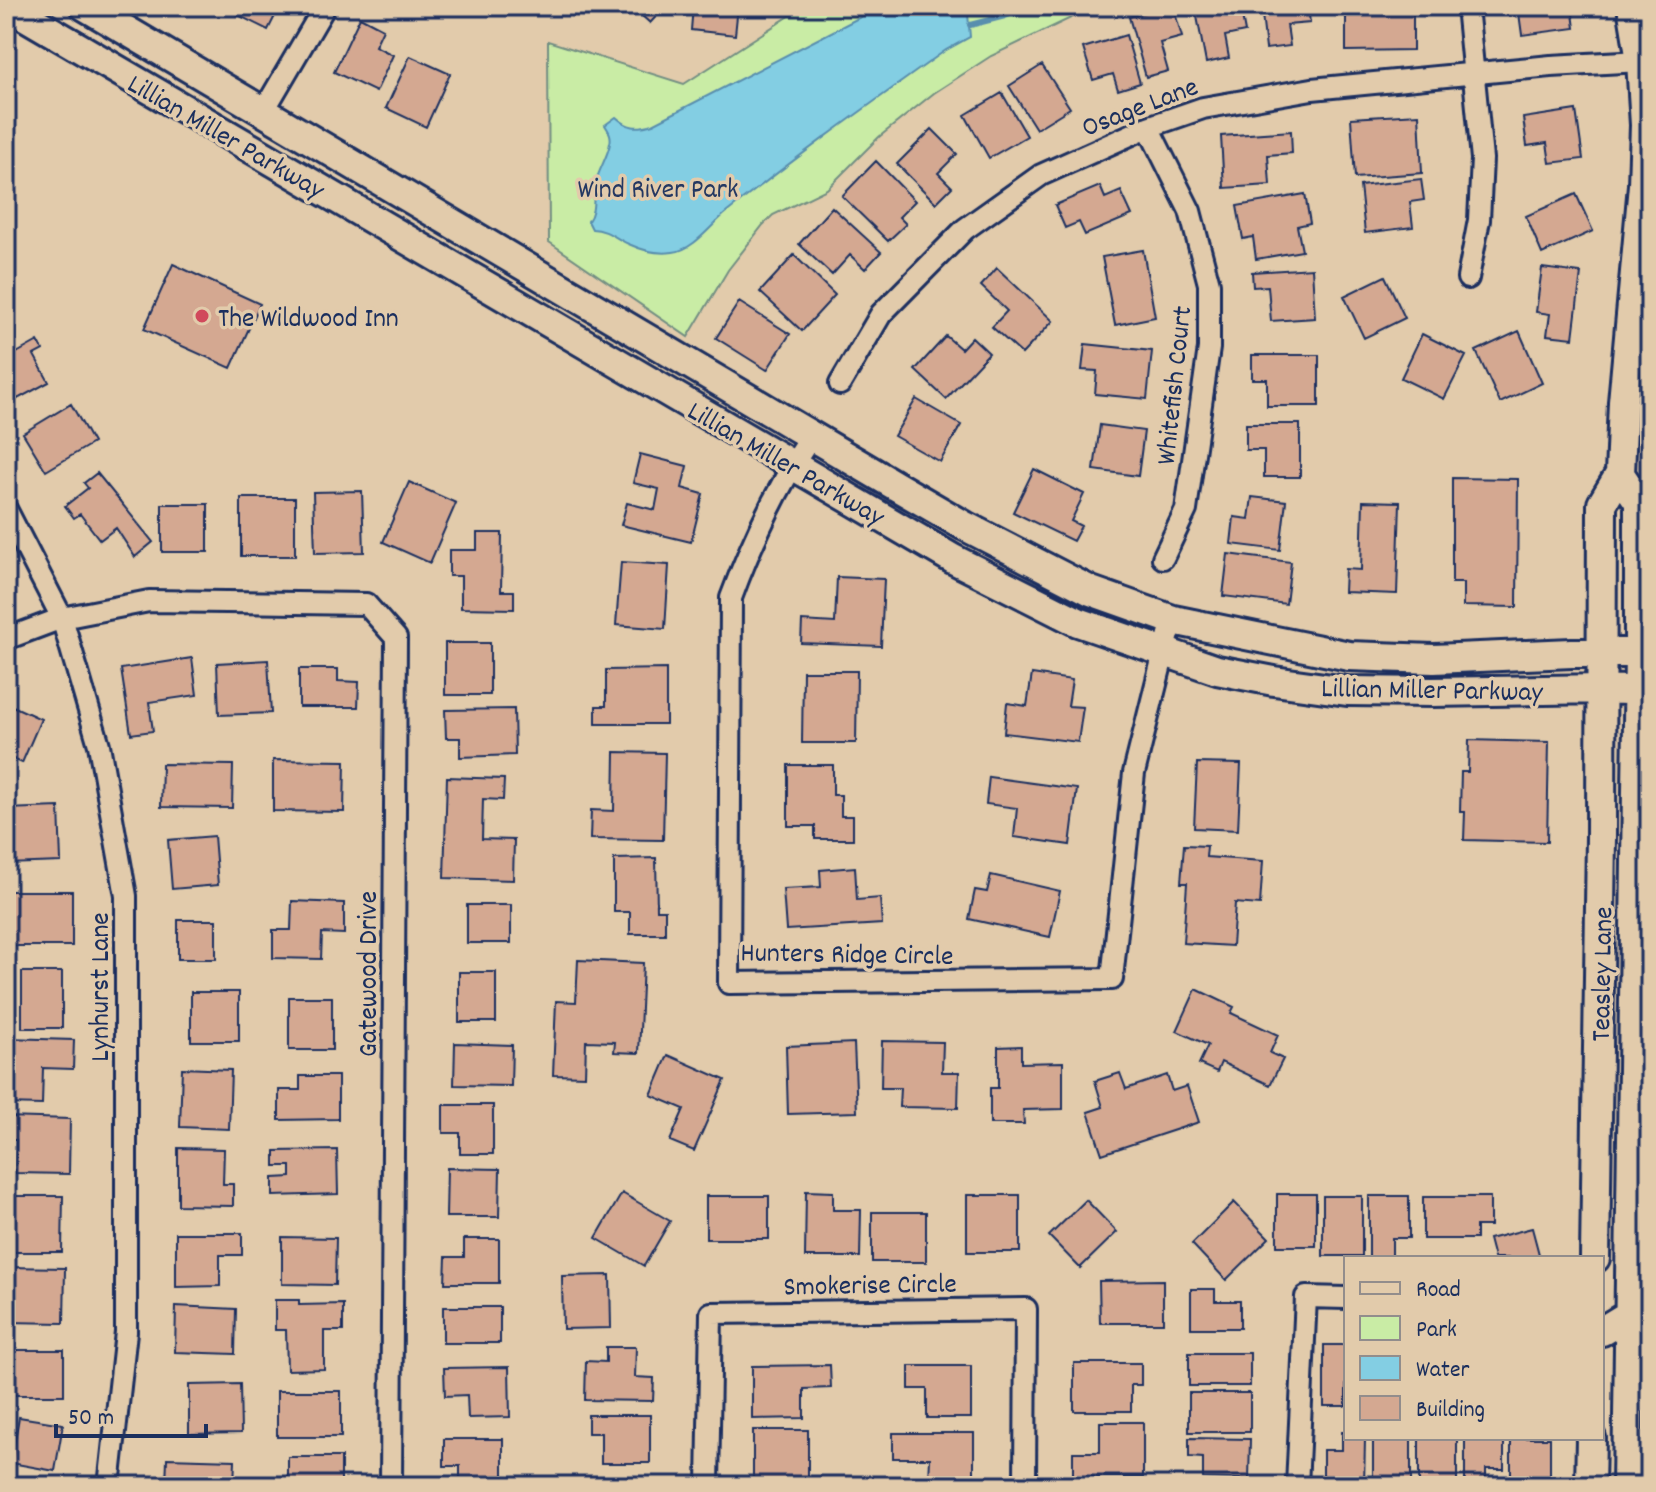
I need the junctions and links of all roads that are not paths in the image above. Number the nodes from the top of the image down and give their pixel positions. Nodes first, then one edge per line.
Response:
1 (8, 6) edge
2 (85, 6) edge
3 (325, 6) edge
4 (1467, 6) edge
5 (1632, 6) edge
6 (1641, 61) junction
7 (1473, 74) junction
8 (263, 112) junction
9 (1148, 127) junction
10 (1468, 278) dead end
11 (840, 384) dead end
12 (811, 437) junction
13 (792, 466) junction
14 (1620, 474) junction
15 (6, 509) edge
16 (1163, 558) dead end
17 (62, 618) junction
18 (1173, 620) junction
19 (6, 639) edge
20 (1164, 652) junction
21 (1644, 653) edge
22 (1602, 654) junction
23 (1602, 689) junction
24 (1644, 691) edge
25 (1599, 1067) junction
26 (1633, 1069) junction
27 (1595, 1256) edge
28 (1344, 1298) edge
29 (1630, 1314) junction
30 (1604, 1330) edge
31 (1591, 1440) edge
32 (109, 1486) edge
33 (391, 1486) edge
34 (708, 1486) edge
35 (1025, 1486) edge
36 (1297, 1486) edge
37 (1590, 1486) edge
38 (1627, 1486) edge

1 - 13 main road, Lillian Miller Parkway
2 - 8 main road, Lillian Miller Parkway
3 - 8 street
4 - 7 street
5 - 6 main road
6 - 7 street, Osage Lane
6 - 14 main road
7 - 9 street, Osage Lane
7 - 10 street
8 - 12 main road, Lillian Miller Parkway
9 - 11 street, Osage Lane
9 - 16 street, Whitefish Court
12 - 13 street, Hunters Ridge Circle
12 - 18 main road, Lillian Miller Parkway
13 - 20 main road, Lillian Miller Parkway
13 - 20 street, Hunters Ridge Circle
14 - 21 main road, Teasley Lane
14 - 22 main road, Teasley Lane
15 - 17 street, Lynhurst Lane
17 - 19 street, Gatewood Drive
17 - 32 street, Lynhurst Lane
17 - 33 street, Gatewood Drive
18 - 20 street, Hunters Ridge Circle
18 - 22 main road, Lillian Miller Parkway
20 - 23 main road, Lillian Miller Parkway
21 - 22 main road, Lillian Miller Parkway
21 - 24 main road, Teasley Lane
22 - 23 main road, Teasley Lane
23 - 24 main road, Lillian Miller Parkway
23 - 25 main road, Teasley Lane
24 - 26 main road, Teasley Lane
25 - 26 main road
25 - 27 main road, Teasley Lane
26 - 29 main road, Teasley Lane
28 - 36 street
29 - 30 main road
29 - 38 main road, Teasley Lane
31 - 37 main road
34 - 35 street, Smokerise Circle

